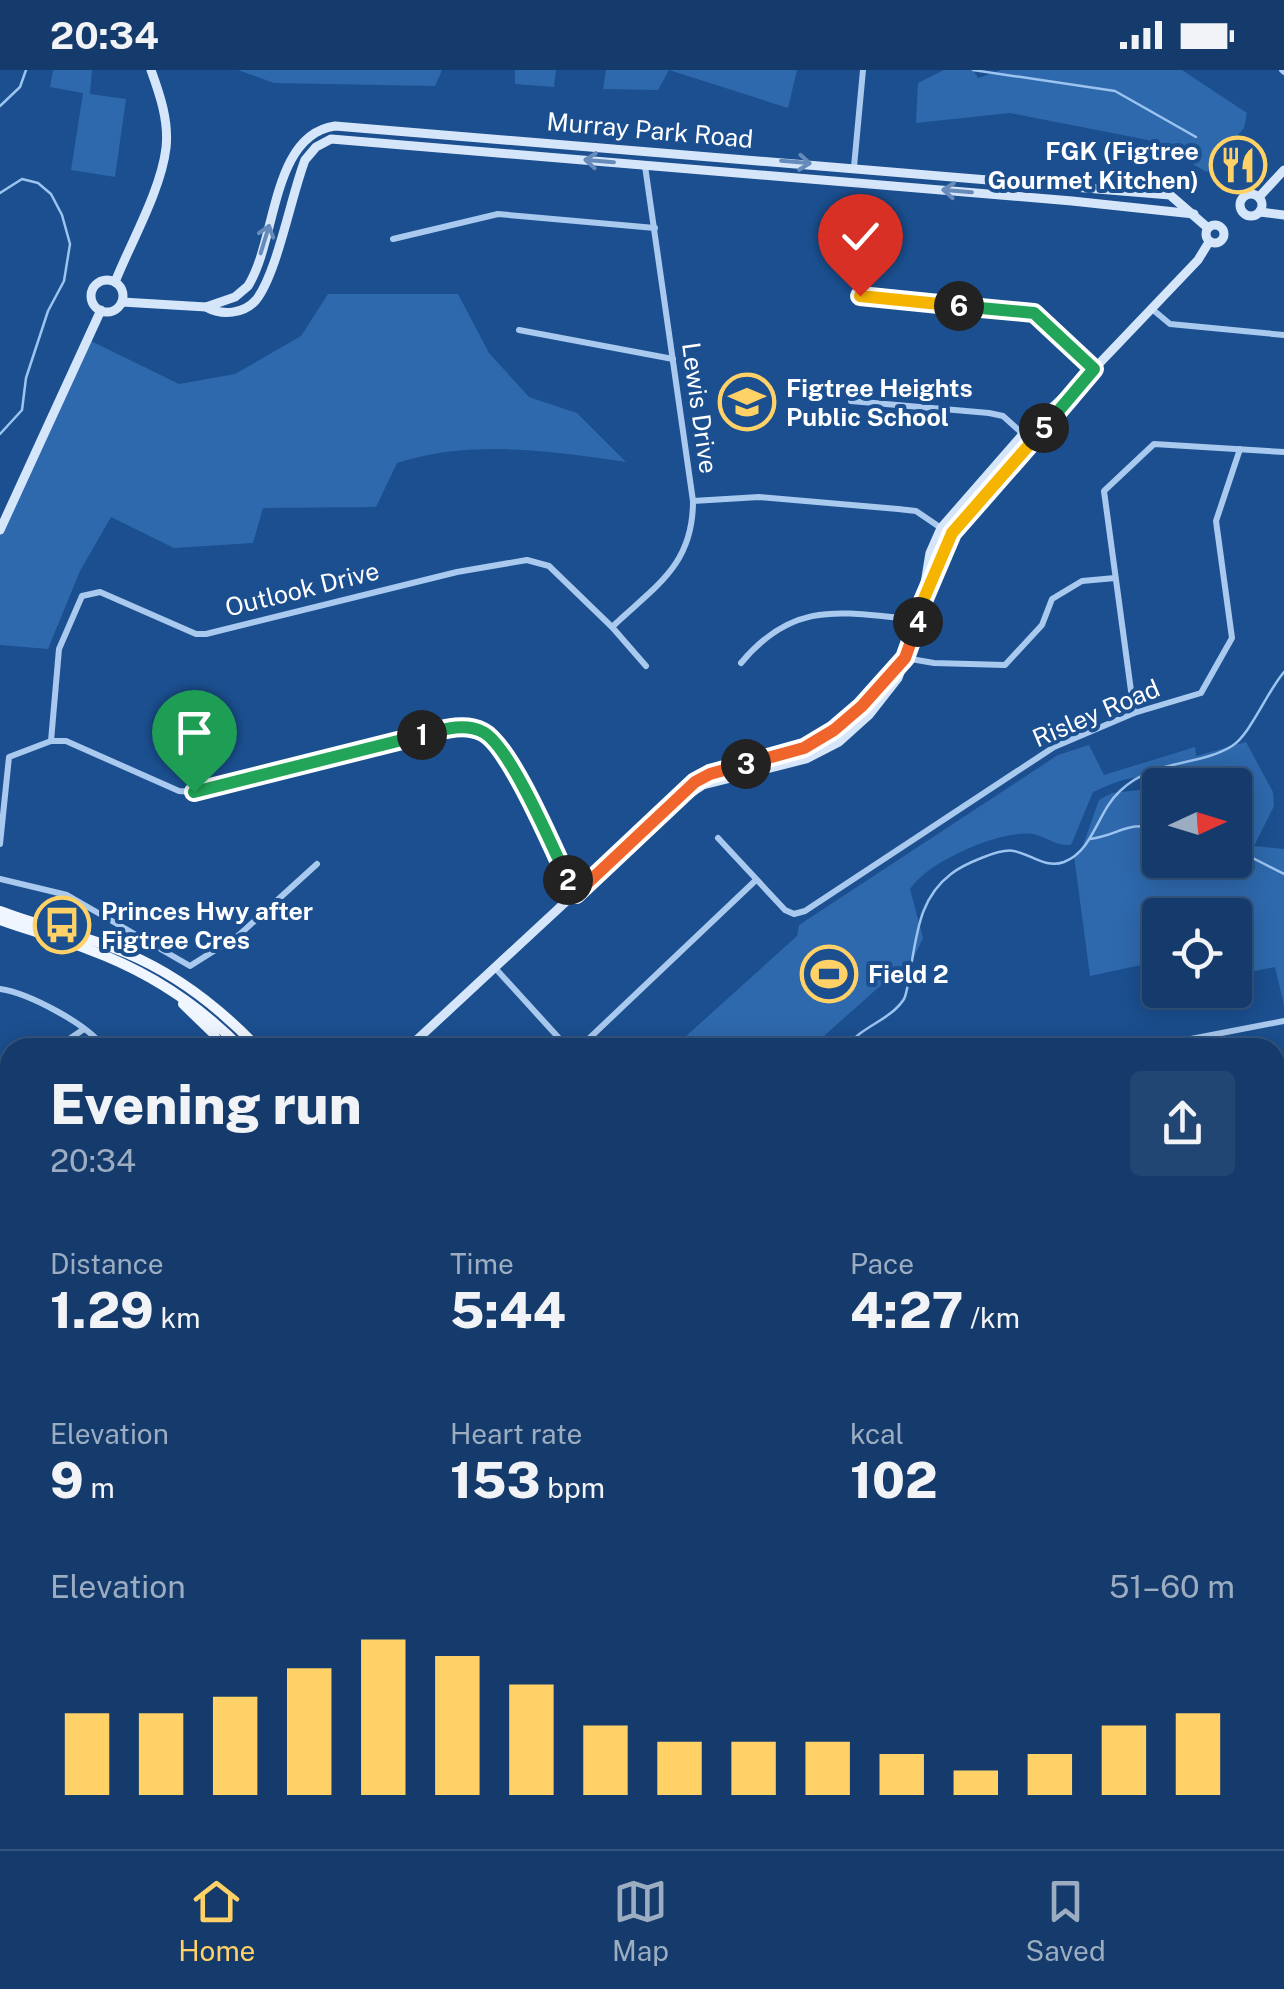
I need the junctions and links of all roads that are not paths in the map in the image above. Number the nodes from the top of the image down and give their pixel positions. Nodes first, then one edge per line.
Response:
1 (151, 70) edge
2 (863, 70) edge
3 (326, 127) junction
4 (331, 140) junction
5 (645, 165) junction
6 (854, 167) junction
7 (1284, 170) edge
8 (1074, 186) junction
9 (1259, 197) junction
10 (1072, 201) junction
11 (1260, 212) junction
12 (1194, 214) junction
13 (1243, 214) junction
14 (1284, 215) edge
15 (655, 228) junction
16 (1208, 228) junction
17 (1222, 229) junction
18 (393, 239) dead end
19 (1209, 242) junction
20 (114, 282) junction
21 (860, 296) dead end
22 (122, 302) junction
23 (206, 307) junction
24 (1152, 309) junction
25 (101, 310) junction
26 (518, 330) dead end
27 (1284, 335) edge
28 (673, 360) junction
29 (1092, 371) junction
30 (851, 401) dead end
31 (1024, 434) junction
32 (1240, 450) junction
33 (1284, 452) edge
34 (693, 501) junction
35 (942, 528) junction
36 (0, 530) edge
37 (1114, 578) junction
38 (923, 601) junction
39 (919, 620) junction
40 (612, 628) junction
41 (905, 658) junction
42 (740, 662) dead end
43 (646, 666) dead end
44 (1134, 714) junction
45 (52, 741) junction
46 (718, 838) dead end
47 (0, 844) edge
48 (317, 864) dead end
49 (0, 879) edge
50 (757, 880) junction
51 (576, 894) junction
52 (0, 911) edge
53 (0, 920) edge
54 (496, 969) junction
55 (153, 981) junction
56 (0, 989) edge
57 (1284, 1021) edge
58 (84, 1029) junction
59 (71, 1038) edge
60 (96, 1038) edge
61 (215, 1038) edge
62 (230, 1038) edge
63 (246, 1038) edge
64 (420, 1038) edge
65 (559, 1038) edge
66 (590, 1038) edge
67 (1196, 1038) edge

1 - 20 street
2 - 6 street
3 - 4 street
3 -> 6 street, Murray Park Road
23 -> 3 street
5 -> 4 street, Murray Park Road
4 - 23 street
10 -> 5 street, Murray Park Road
5 - 15 street, Lewis Drive
6 - 8 street, Murray Park Road
7 - 9 street
8 - 10 street
8 - 12 street, Murray Park Road
9 - 11 street
9 - 13 street
10 - 12 street, Murray Park Road
11 - 13 street
11 - 14 street
12 - 16 street, Murray Park Road
13 - 17 street
15 - 18 street
15 - 28 street, Lewis Drive
16 - 17 street
16 - 19 street
17 - 19 street
19 - 24 street
20 - 22 street
20 - 25 street
21 - 29 street
22 - 23 street
22 - 25 street
24 - 27 street
24 - 29 street
25 - 36 street
26 - 28 street
28 - 34 street, Lewis Drive
29 - 31 street
29 - 38 street
30 - 31 street
31 - 35 street
32 - 33 street
32 - 37 street
32 - 44 street, Risley Road
34 - 35 street
34 - 40 street, Lewis Drive
35 - 38 street
37 - 41 street
37 - 44 street
38 - 39 street
39 - 41 street
39 - 42 street
40 - 43 street, Outlook Drive
40 - 45 street, Outlook Drive
41 - 51 street
44 - 50 street, Risley Road
45 - 47 street
45 - 51 street
46 - 50 street
48 - 49 street
50 - 66 street
51 - 54 street
52 - 63 main road
53 - 55 main road
54 - 64 street
54 - 65 street
55 - 61 main road
55 - 62 main road
56 - 58 street
57 - 67 street
58 - 59 street
58 - 60 street

